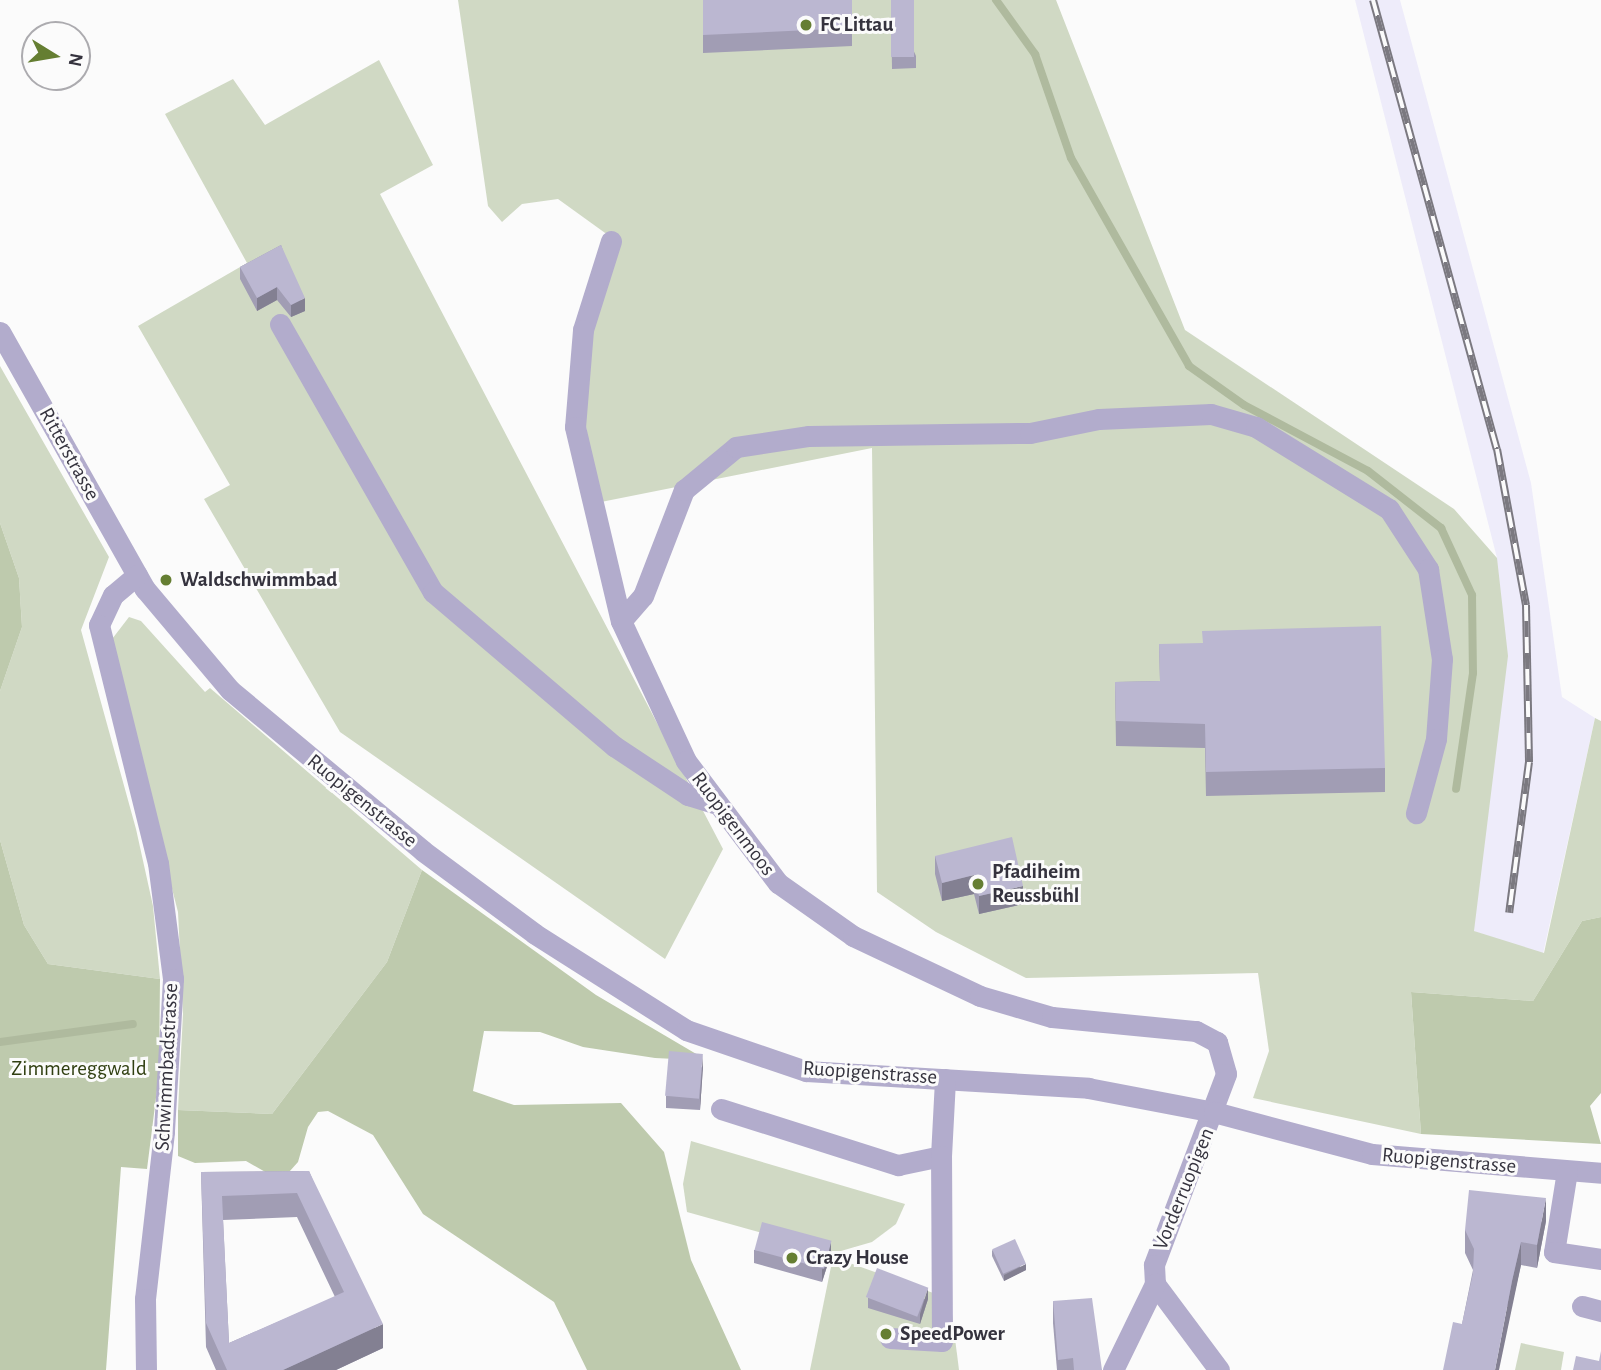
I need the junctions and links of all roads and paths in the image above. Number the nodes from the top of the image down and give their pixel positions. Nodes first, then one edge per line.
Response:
1 (611, 241) dead end
2 (280, 324) dead end
3 (0, 332) edge
4 (137, 576) junction
5 (621, 621) junction
6 (714, 803) junction
7 (1416, 813) dead end
8 (945, 1079) junction
9 (720, 1109) dead end
10 (1214, 1112) junction
11 (941, 1156) junction
12 (1567, 1171) junction
13 (1601, 1173) edge
14 (1601, 1259) edge
15 (1154, 1284) junction
16 (890, 1338) dead end
17 (146, 1370) edge
18 (1113, 1370) edge
19 (1219, 1370) edge

1 - 5 street, Ruopigenmoos
2 - 6 street
3 - 4 street, Ritterstrasse
4 - 8 street, Ruopigenstrasse
4 - 17 street, Schwimmbadstrasse
5 - 6 street, Ruopigenmoos
5 - 7 street
6 - 10 street, Ruopigenmoos
8 - 10 street, Ruopigenstrasse
8 - 11 street
9 - 11 street
10 - 12 street, Ruopigenstrasse
10 - 15 street, Vorderruopigen
11 - 16 street
12 - 13 street, Ruopigenstrasse
12 - 14 street
15 - 18 street, Vorderruopigen
15 - 19 street

